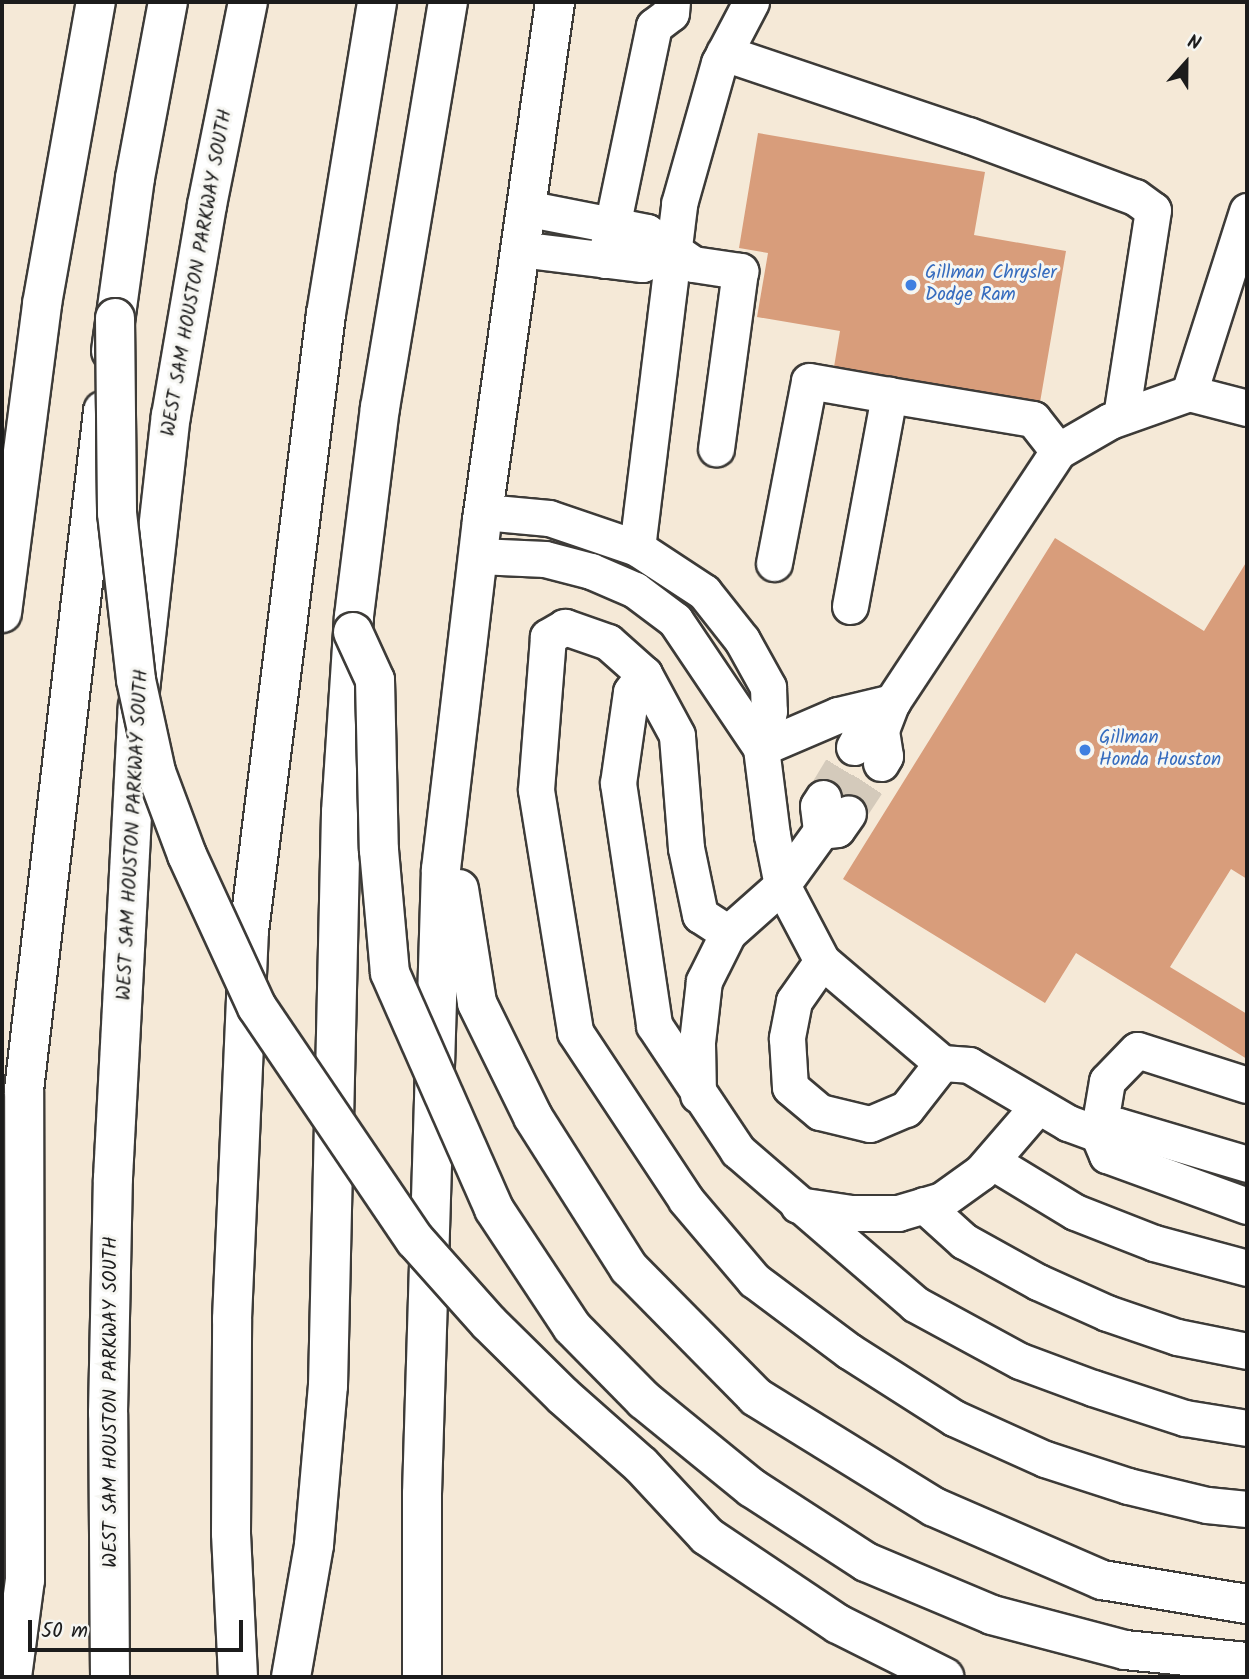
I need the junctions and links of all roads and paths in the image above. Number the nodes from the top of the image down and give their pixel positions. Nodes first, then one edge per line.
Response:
1 (96, 2) edge
2 (168, 2) edge
3 (248, 2) edge
4 (377, 2) edge
5 (448, 2) edge
6 (555, 2) edge
7 (672, 2) edge
8 (751, 2) edge
9 (724, 53) junction
10 (525, 208) junction
11 (1247, 211) edge
12 (610, 223) junction
13 (519, 249) junction
14 (672, 252) junction
15 (605, 260) junction
16 (115, 318) junction
17 (1189, 393) junction
18 (889, 395) junction
19 (1247, 408) edge
20 (1121, 417) junction
21 (716, 448) dead end
22 (1058, 451) junction
23 (484, 512) junction
24 (637, 548) junction
25 (478, 556) junction
26 (774, 563) dead end
27 (850, 606) dead end
28 (2, 612) edge
29 (353, 632) junction
30 (644, 674) junction
31 (761, 748) junction
32 (451, 797) junction
33 (830, 814) tunnel mouth
34 (782, 885) junction
35 (728, 933) junction
36 (822, 961) junction
37 (942, 1063) junction
38 (1247, 1085) edge
39 (698, 1097) junction
40 (1038, 1106) junction
41 (1098, 1134) junction
42 (991, 1161) junction
43 (1247, 1164) edge
44 (798, 1205) junction
45 (925, 1205) junction
46 (1247, 1206) edge
47 (1247, 1268) edge
48 (1247, 1351) edge
49 (1247, 1428) edge
50 (1247, 1509) edge
51 (1247, 1604) edge
52 (1247, 1662) edge
53 (12, 1677) edge
54 (110, 1677) edge
55 (238, 1677) edge
56 (291, 1677) edge
57 (422, 1677) edge
58 (944, 1677) edge

1 - 28 main road
2 - 16 main road
3 - 54 main road, WEST SAM HOUSTON PARKWAY SOUTH
4 - 55 main road, bridge
5 - 29 main road
6 - 10 main road
7 - 12 lane
8 - 9 lane
9 - 14 lane
9 - 20 lane
10 - 12 lane
10 - 13 main road
11 - 17 lane
12 - 14 lane
12 - 15 lane
13 - 15 lane
13 - 23 main road
14 - 15 lane
14 - 21 lane
14 - 24 lane
16 - 53 main road, bridge
16 - 58 main road, bridge
17 - 19 lane
17 - 20 lane
18 - 22 lane
18 - 26 lane
18 - 27 lane
20 - 22 lane
22 - 31 lane
23 - 24 lane
23 - 25 main road
24 - 31 lane
25 - 31 lane
25 - 32 main road
29 - 52 main road, bridge
29 - 56 main road, bridge
30 - 35 lane
30 - 39 lane
30 - 50 lane
31 - 34 lane
32 - 51 main road
32 - 57 main road
33 - 34 lane
34 - 35 lane
34 - 36 lane
35 - 39 lane
36 - 37 lane
36 - 37 lane
37 - 40 lane
38 - 41 lane
39 - 44 lane
40 - 41 lane
40 - 42 lane
41 - 43 lane
41 - 46 lane
42 - 45 lane
42 - 47 lane
44 - 45 lane
44 - 49 lane
45 - 48 lane

